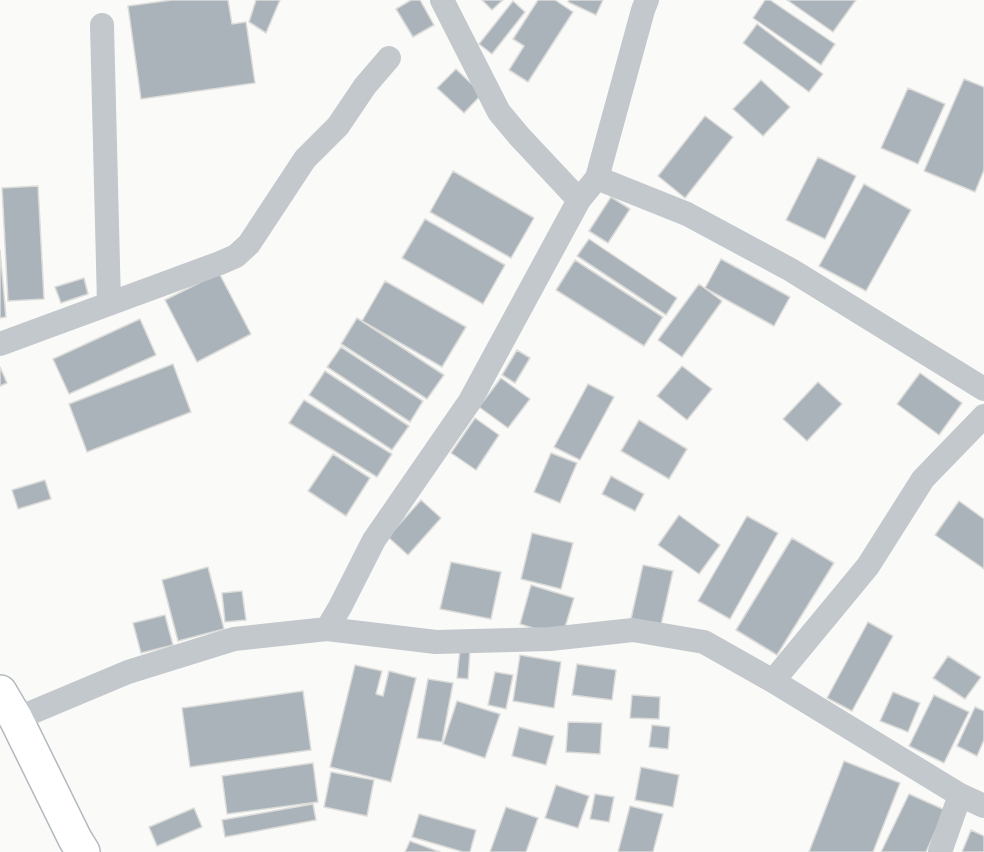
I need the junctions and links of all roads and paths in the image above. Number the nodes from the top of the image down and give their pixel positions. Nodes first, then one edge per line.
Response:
1 (442, 0) edge
2 (647, 0) edge
3 (102, 25) dead end
4 (389, 58) dead end
5 (597, 178) junction
6 (579, 200) junction
7 (109, 304) junction
8 (0, 344) edge
9 (984, 390) edge
10 (984, 416) edge
11 (327, 629) junction
12 (773, 681) junction
13 (8, 705) edge
14 (960, 795) junction
15 (984, 806) edge
16 (83, 852) edge
17 (940, 852) edge

1 - 6 street
2 - 5 street
3 - 7 street
4 - 7 street
5 - 6 street
5 - 9 street
6 - 11 street
7 - 8 street
10 - 12 street
11 - 12 street
11 - 13 street
12 - 14 street
13 - 16 street
14 - 15 street
14 - 17 street

